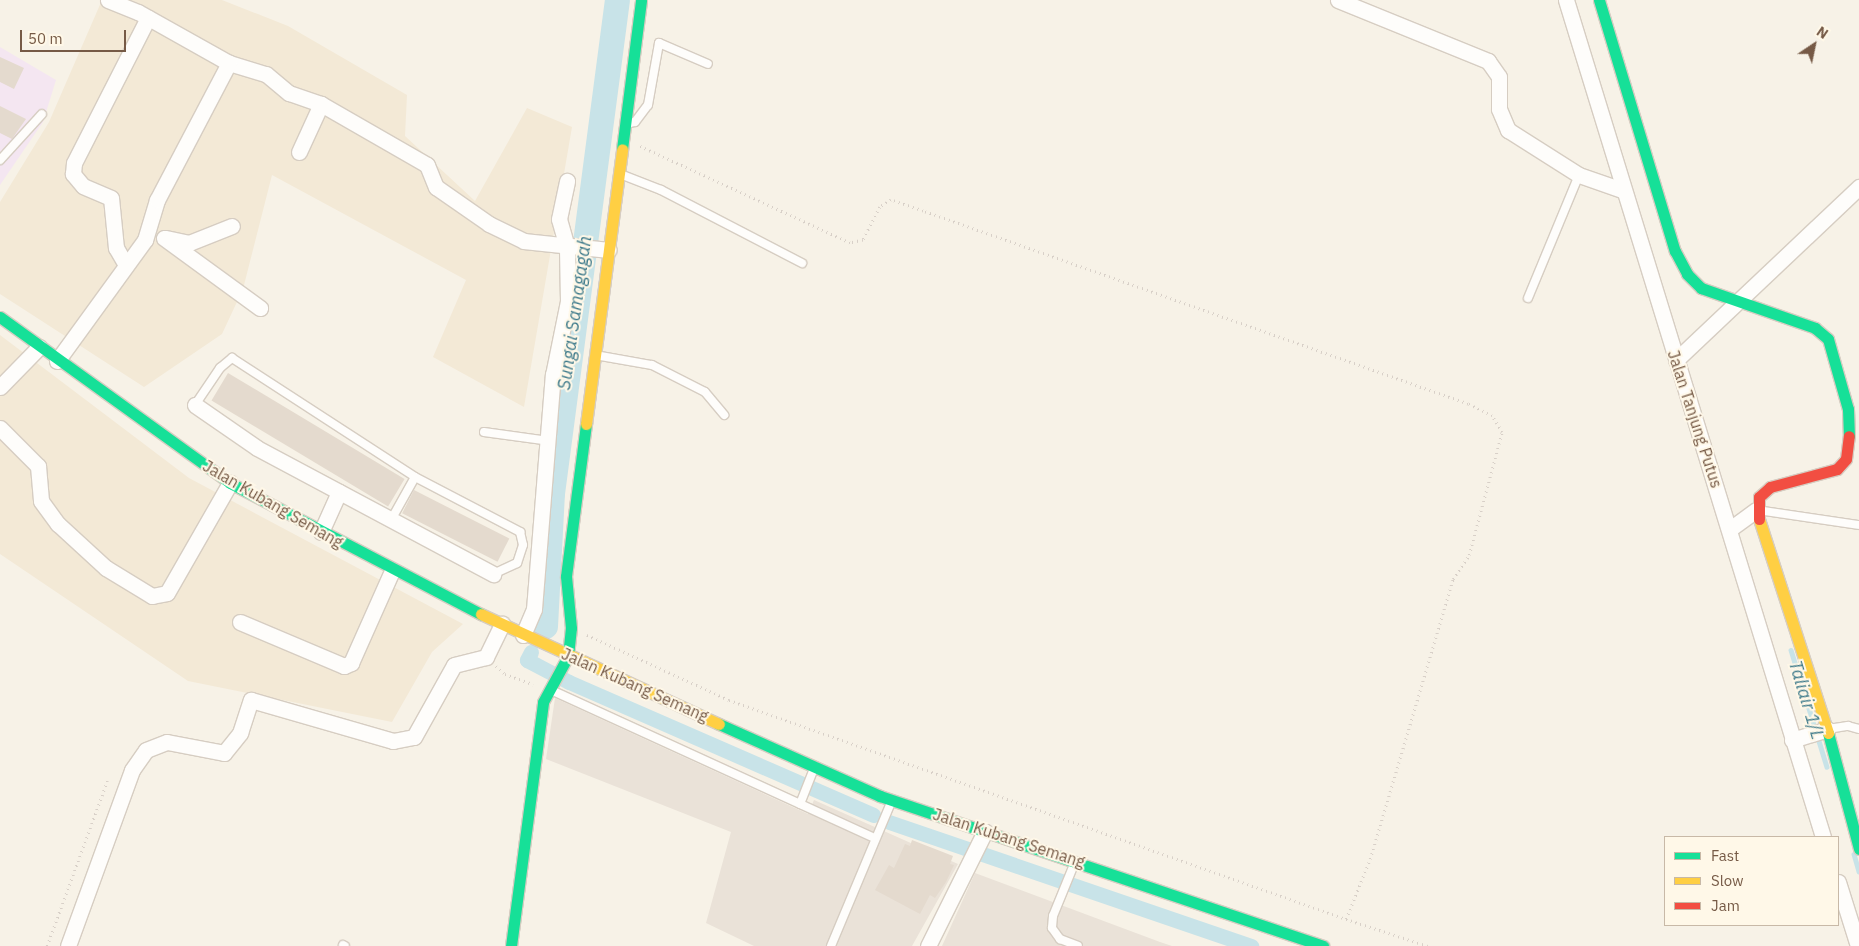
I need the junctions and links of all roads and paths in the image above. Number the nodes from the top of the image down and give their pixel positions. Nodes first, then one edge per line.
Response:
1 (108, 0) edge
2 (641, 0) edge
3 (1338, 0) edge
4 (1566, 0) edge
5 (1599, 0) edge
6 (148, 18) junction
7 (229, 64) junction
8 (708, 64) dead end
9 (321, 104) junction
10 (42, 114) dead end
11 (626, 124) junction
12 (624, 139) junction
13 (300, 152) dead end
14 (0, 160) edge
15 (620, 174) junction
16 (1580, 175) junction
17 (567, 180) dead end
18 (1859, 187) edge
19 (1622, 190) junction
20 (146, 226) junction
21 (232, 226) dead end
22 (164, 238) junction
23 (571, 247) junction
24 (605, 250) junction
25 (802, 263) dead end
26 (126, 265) junction
27 (1528, 298) dead end
28 (1736, 300) junction
29 (260, 308) dead end
30 (0, 317) edge
31 (39, 347) junction
32 (593, 355) junction
33 (1676, 360) junction
34 (57, 361) junction
35 (0, 387) edge
36 (195, 405) joint
37 (724, 414) dead end
38 (0, 428) edge
39 (484, 432) dead end
40 (550, 440) junction
41 (415, 477) junction
42 (230, 482) junction
43 (339, 492) junction
44 (1756, 510) junction
45 (391, 520) junction
46 (1859, 524) edge
47 (1730, 529) junction
48 (321, 532) junction
49 (392, 571) junction
50 (493, 574) joint
51 (240, 622) dead end
52 (502, 624) junction
53 (571, 628) junction
54 (524, 635) junction
55 (486, 657) junction
56 (566, 661) junction
57 (552, 685) junction
58 (1859, 729) edge
59 (1820, 731) junction
60 (1792, 740) junction
61 (815, 766) junction
62 (107, 781) dead end
63 (893, 800) junction
64 (800, 804) junction
65 (985, 831) junction
66 (1823, 836) edge
67 (875, 838) junction
68 (1859, 849) edge
69 (1076, 859) junction
70 (1839, 885) edge
71 (1346, 919) junction
72 (47, 946) edge
73 (68, 946) edge
74 (510, 946) edge
75 (831, 946) edge
76 (928, 946) edge
77 (1078, 946) edge
78 (1323, 946) edge
79 (1428, 946) edge
80 (1858, 946) edge

1 - 6 street
2 - 11 street
3 - 16 street
4 - 19 street, Jalan Tanjung Putus
5 - 28 street
6 - 7 street
6 - 26 street
7 - 9 street
7 - 20 street
8 - 11 lane
9 - 13 street
9 - 23 street
10 - 14 lane
11 - 12 street
12 - 15 street
12 - 71 path
15 - 24 street
15 - 25 lane
16 - 19 street
16 - 27 lane
17 - 23 street
18 - 28 street
19 - 33 street, Jalan Tanjung Putus
20 - 22 street
20 - 26 street
21 - 22 street
22 - 29 street
23 - 24 street
23 - 40 street
24 - 32 street
26 - 34 street
28 - 33 street
28 - 44 street
30 - 31 street, Jalan Kubang Semang
31 - 34 street, Jalan Kubang Semang
31 - 35 street
32 - 37 lane
32 - 53 street
33 - 47 street, Jalan Tanjung Putus
34 - 42 street, Jalan Kubang Semang
36 - 41 lane
36 - 43 street
38 - 42 street
39 - 40 lane
40 - 54 street
41 - 45 lane
41 - 50 lane
42 - 48 street, Jalan Kubang Semang
43 - 45 street
43 - 48 street
44 - 46 lane
44 - 47 street
44 - 59 street
45 - 50 street
47 - 60 street, Jalan Tanjung Putus
48 - 49 street, Jalan Kubang Semang
49 - 51 street
49 - 52 street, Jalan Kubang Semang
52 - 54 street, Jalan Kubang Semang
52 - 55 street
53 - 56 street
53 - 71 path
54 - 56 street, Jalan Kubang Semang
55 - 57 path
55 - 73 street
56 - 57 street
56 - 61 street, Jalan Kubang Semang
57 - 64 lane
57 - 74 street
58 - 59 lane
59 - 60 street
59 - 68 street
60 - 66 street, Jalan Tanjung Putus
61 - 63 street, Jalan Kubang Semang
61 - 64 lane
62 - 72 path
63 - 65 street, Jalan Kubang Semang
63 - 67 lane
64 - 67 lane
65 - 69 street, Jalan Kubang Semang
65 - 76 street
67 - 75 lane
69 - 77 lane
69 - 78 street, Jalan Kubang Semang
70 - 80 street
71 - 79 path

